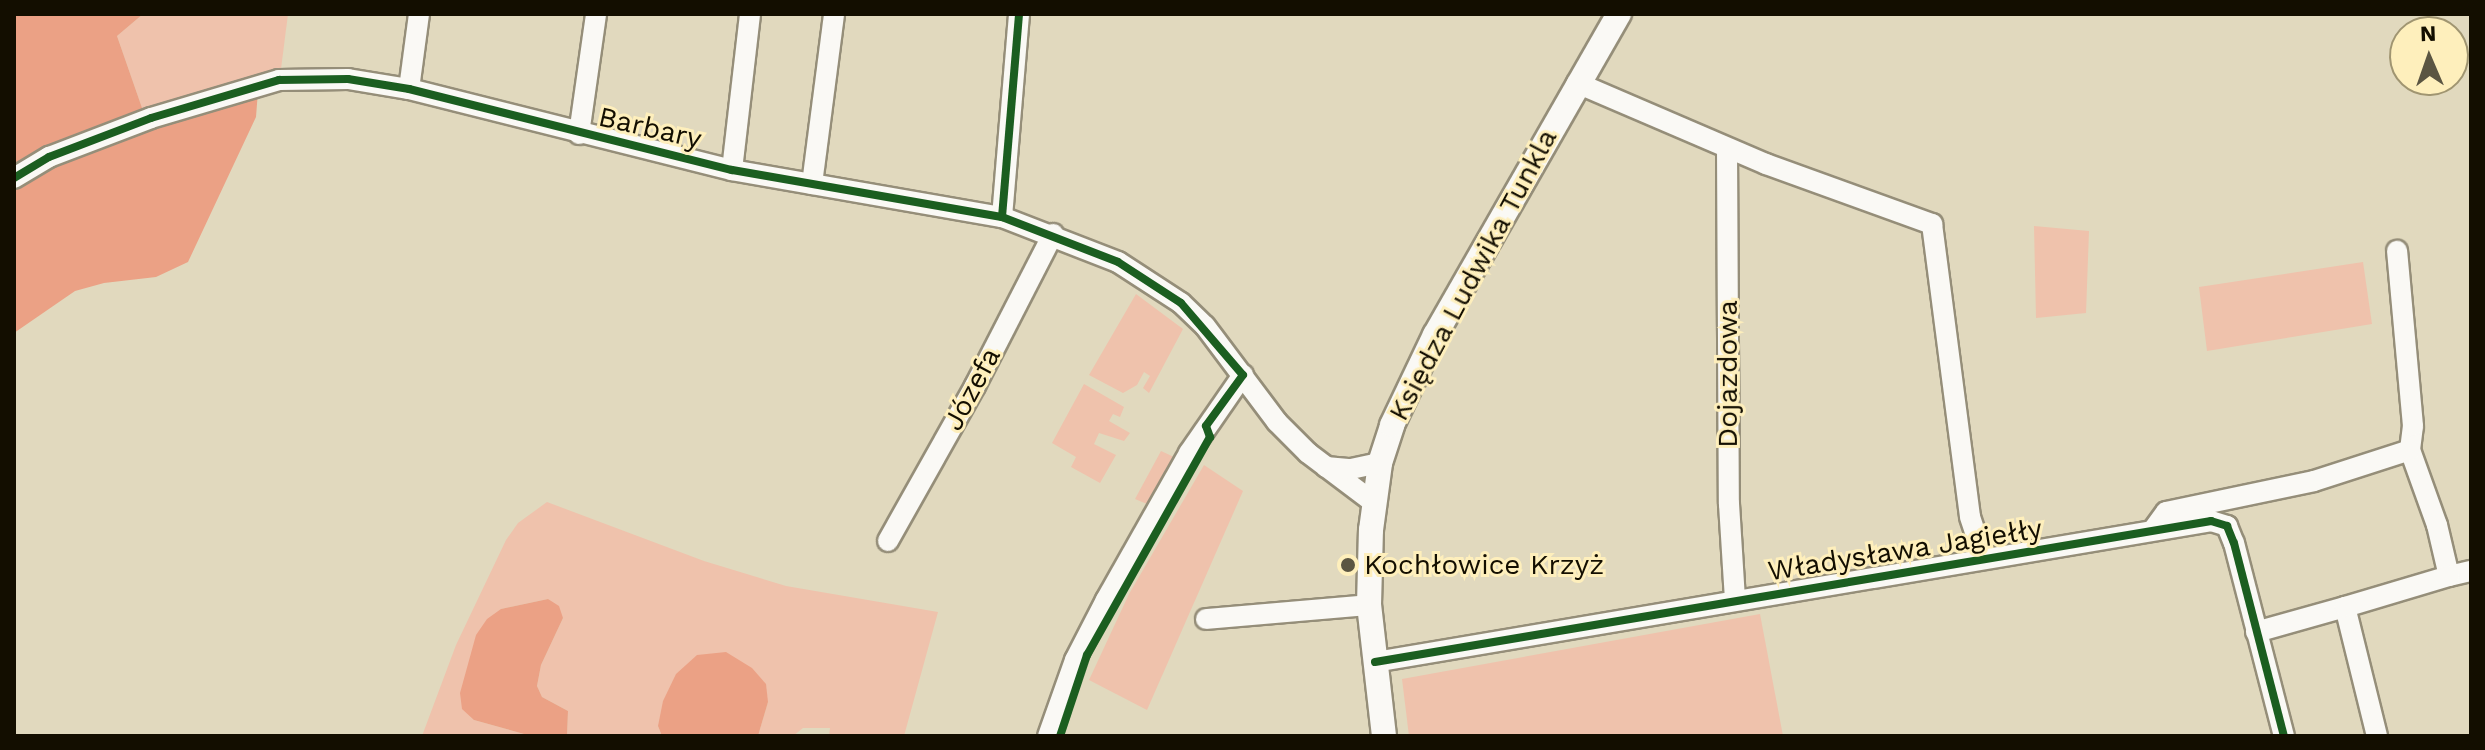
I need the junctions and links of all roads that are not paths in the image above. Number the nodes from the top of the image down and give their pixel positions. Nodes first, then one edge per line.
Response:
1 (419, 14) edge
2 (596, 14) edge
3 (750, 14) edge
4 (834, 14) edge
5 (1019, 14) edge
6 (1608, 14) edge
7 (1619, 14) edge
8 (1590, 60) junction
9 (1577, 83) junction
10 (409, 89) junction
11 (579, 134) junction
12 (1727, 148) junction
13 (732, 170) junction
14 (14, 178) edge
15 (812, 184) junction
16 (1002, 217) junction
17 (1053, 234) junction
18 (2397, 251) dead end
19 (1243, 375) junction
20 (2410, 450) junction
21 (1380, 463) junction
22 (1326, 467) junction
23 (1373, 502) junction
24 (2153, 530) junction
25 (888, 541) dead end
26 (1984, 559) junction
27 (2471, 571) edge
28 (2449, 576) junction
29 (1735, 600) junction
30 (1369, 605) junction
31 (2345, 607) junction
32 (1206, 619) dead end
33 (2256, 632) junction
34 (1375, 662) junction
35 (1048, 736) edge
36 (1384, 736) edge
37 (2284, 736) edge
38 (2377, 736) edge

1 - 10 street
2 - 11 street, Barbary
3 - 13 street
4 - 15 street
5 - 16 street
6 - 8 street, Księdza Ludwika Tunkla
7 - 8 street, Księdza Ludwika Tunkla
8 - 9 street, Księdza Ludwika Tunkla
9 - 12 street
9 - 21 street, Księdza Ludwika Tunkla
10 - 11 street, Barbary
10 - 14 street, Barbary
11 - 13 street, Barbary
12 - 26 street
12 - 29 street, Dojazdowa
13 - 15 street, Barbary
15 - 16 street, Barbary
16 - 17 street, Barbary
17 - 19 street, Barbary
17 - 25 street, Józefa
18 - 20 street
19 - 22 street, Barbary
19 - 35 street
20 - 24 street
20 - 28 street
21 - 22 street
21 - 23 street, Księdza Ludwika Tunkla
22 - 23 street, Barbary
23 - 30 street, Księdza Ludwika Tunkla
24 - 26 street, Władysława Jagiełły
24 - 33 street, Władysława Jagiełły
26 - 29 street, Władysława Jagiełły
27 - 28 street
28 - 31 street
29 - 34 street, Władysława Jagiełły
30 - 32 street
30 - 34 street, Księdza Ludwika Tunkla
31 - 33 street
31 - 38 street
33 - 37 street, Władysława Jagiełły
34 - 36 street, Księdza Ludwika Tunkla

